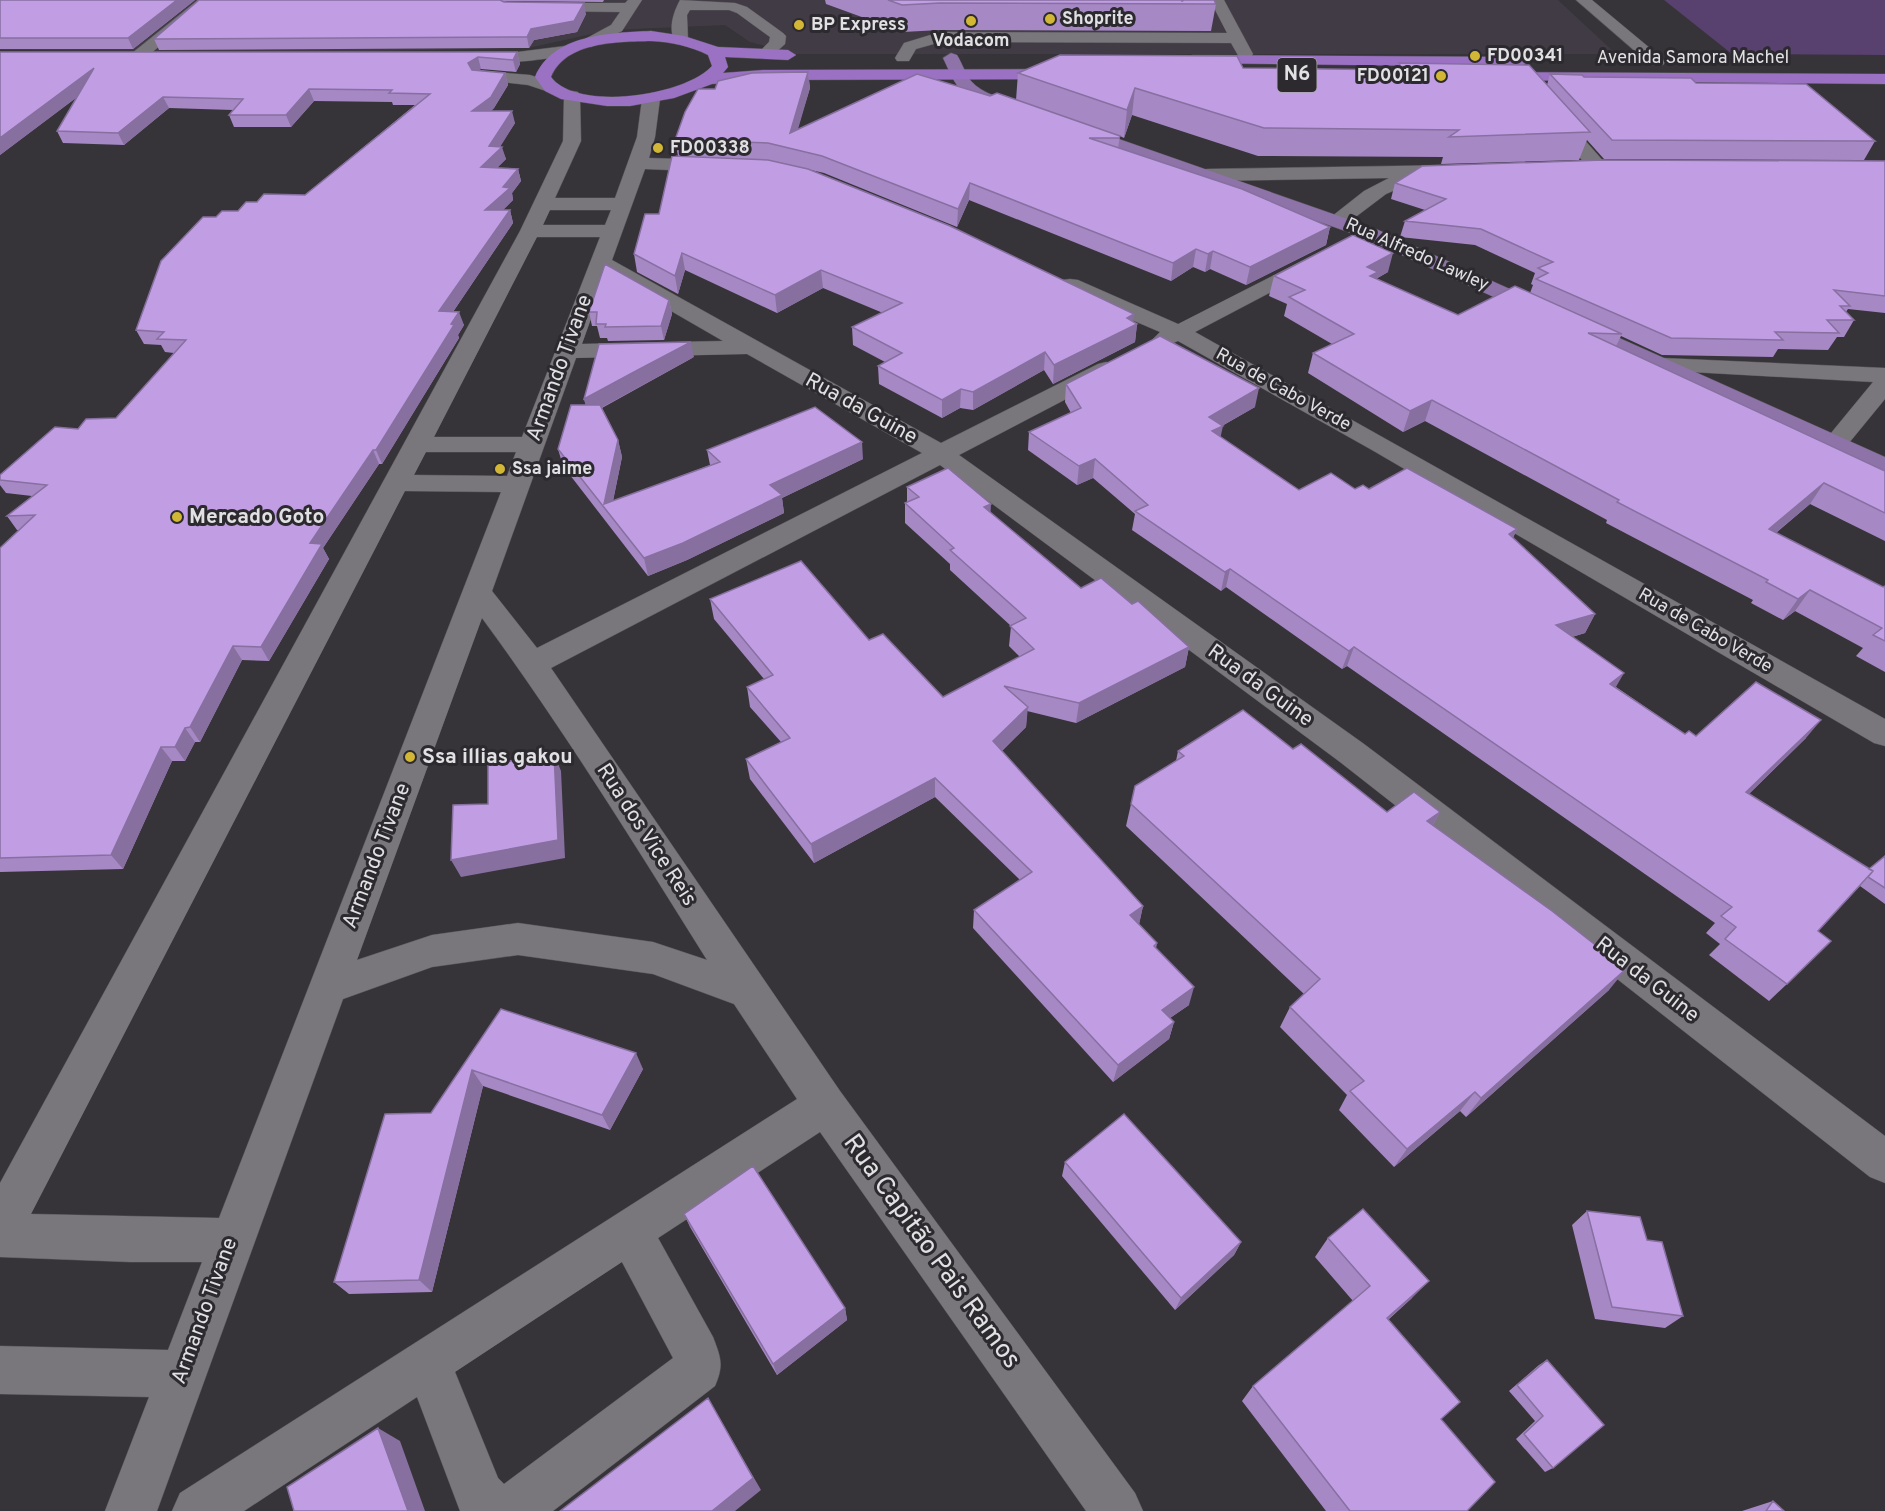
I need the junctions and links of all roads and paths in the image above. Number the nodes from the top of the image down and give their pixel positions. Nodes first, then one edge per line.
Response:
1 (207, 0) edge
2 (1217, 0) edge
3 (1583, 0) edge
4 (686, 3) edge
5 (633, 4) edge
6 (518, 7) edge
7 (1237, 38) junction
8 (680, 39) junction
9 (591, 42) junction
10 (566, 51) junction
11 (714, 52) junction
12 (765, 54) junction
13 (805, 56) dead end
14 (160, 57) edge
15 (459, 57) edge
16 (897, 58) joint
17 (1065, 59) edge
18 (1248, 60) junction
19 (1370, 61) junction
20 (941, 62) junction
21 (1604, 62) junction
22 (1657, 62) junction
23 (1695, 62) junction
24 (1885, 63) edge
25 (1077, 74) edge
26 (460, 75) edge
27 (1380, 76) junction
28 (1519, 77) junction
29 (1620, 77) junction
30 (1716, 78) junction
31 (709, 79) junction
32 (1885, 79) edge
33 (562, 92) junction
34 (651, 99) junction
35 (638, 163) junction
36 (737, 166) edge
37 (1575, 168) edge
38 (1482, 171) edge
39 (1424, 172) junction
40 (1305, 173) junction
41 (1207, 175) junction
42 (543, 204) junction
43 (1359, 206) junction
44 (616, 217) junction
45 (1338, 221) junction
46 (530, 231) junction
47 (1368, 233) junction
48 (600, 262) junction
49 (1051, 277) edge
50 (1178, 332) junction
51 (751, 347) junction
52 (566, 351) junction
53 (1663, 366) junction
54 (1885, 375) edge
55 (1885, 382) edge
56 (417, 444) junction
57 (1835, 444) junction
58 (532, 445) junction
59 (940, 453) junction
60 (1885, 467) edge
61 (398, 483) junction
62 (517, 484) junction
63 (478, 593) junction
64 (532, 664) junction
65 (1885, 734) edge
66 (326, 988) junction
67 (748, 992) junction
68 (825, 1105) junction
69 (1885, 1162) edge
70 (0, 1228) edge
71 (630, 1232) junction
72 (0, 1236) edge
73 (231, 1240) junction
74 (428, 1363) junction
75 (0, 1370) edge
76 (182, 1374) junction
77 (131, 1511) edge
78 (198, 1511) edge
79 (495, 1511) edge
80 (502, 1511) edge
81 (1117, 1511) edge

1 - 14 street
2 - 7 street
3 - 22 street
4 - 8 street
4 - 12 street
5 - 6 street
5 - 9 street
7 - 16 street
7 - 18 street
8 - 9 highway
8 - 11 highway
9 - 10 highway
10 - 15 street
10 - 33 highway
11 - 12 highway
11 - 31 highway
12 - 13 highway
16 - 20 highway
17 - 20 highway
18 - 19 highway, Avenida Samora Machel / N6
18 - 27 highway, Avenida Samora Machel / N6
19 - 21 highway, Avenida Samora Machel / N6
19 - 27 highway
20 - 25 highway
20 - 31 highway
20 - 41 main road, Rua Alfredo Lawley
21 - 22 highway, Avenida Samora Machel / N6
21 - 29 highway
22 - 23 highway, Avenida Samora Machel / N6
23 - 24 highway, Avenida Samora Machel / N6
23 - 30 highway
26 - 33 street
27 - 28 highway, Avenida Samora Machel / N6
28 - 29 highway, Avenida Samora Machel / N6
28 - 37 street
29 - 30 highway, Avenida Samora Machel / N6
30 - 32 highway, Avenida Samora Machel / N6
31 - 34 highway
33 - 34 highway
33 - 42 street
34 - 35 street, Armando Tivane
35 - 36 street
35 - 44 street, Armando Tivane
38 - 39 street
39 - 40 street
39 - 43 street
40 - 41 street
40 - 43 street
41 - 45 main road, Rua Alfredo Lawley
42 - 44 street
42 - 46 street
43 - 45 street
44 - 46 street
44 - 48 street, Armando Tivane
45 - 47 main road, Rua Alfredo Lawley
46 - 56 street
47 - 50 street
47 - 53 main road, Rua Alfredo Lawley
48 - 51 street, Rua da Guine
48 - 52 street, Armando Tivane
49 - 50 street, Rua de Cabo Verde
50 - 59 street
50 - 65 street, Rua de Cabo Verde
51 - 52 street
51 - 59 street, Rua da Guine
52 - 58 street, Armando Tivane
53 - 54 street
53 - 57 main road, Rua Alfredo Lawley
55 - 57 street
56 - 58 street
56 - 61 street
57 - 60 main road, Rua Alfredo Lawley
58 - 62 street, Armando Tivane
59 - 64 street
59 - 69 street, Rua da Guine
61 - 62 street
61 - 70 street
62 - 63 street, Armando Tivane
63 - 64 street, Rua dos Vice Reis
63 - 66 street, Armando Tivane
64 - 67 street, Rua dos Vice Reis
66 - 67 street
66 - 73 street, Armando Tivane
67 - 68 street, Rua Capitão Pais Ramos
68 - 71 street
68 - 81 street, Rua Capitão Pais Ramos
71 - 74 street
71 - 80 street
72 - 73 street
73 - 76 street, Armando Tivane
74 - 78 street
74 - 79 street
75 - 76 street
76 - 77 street, Armando Tivane

